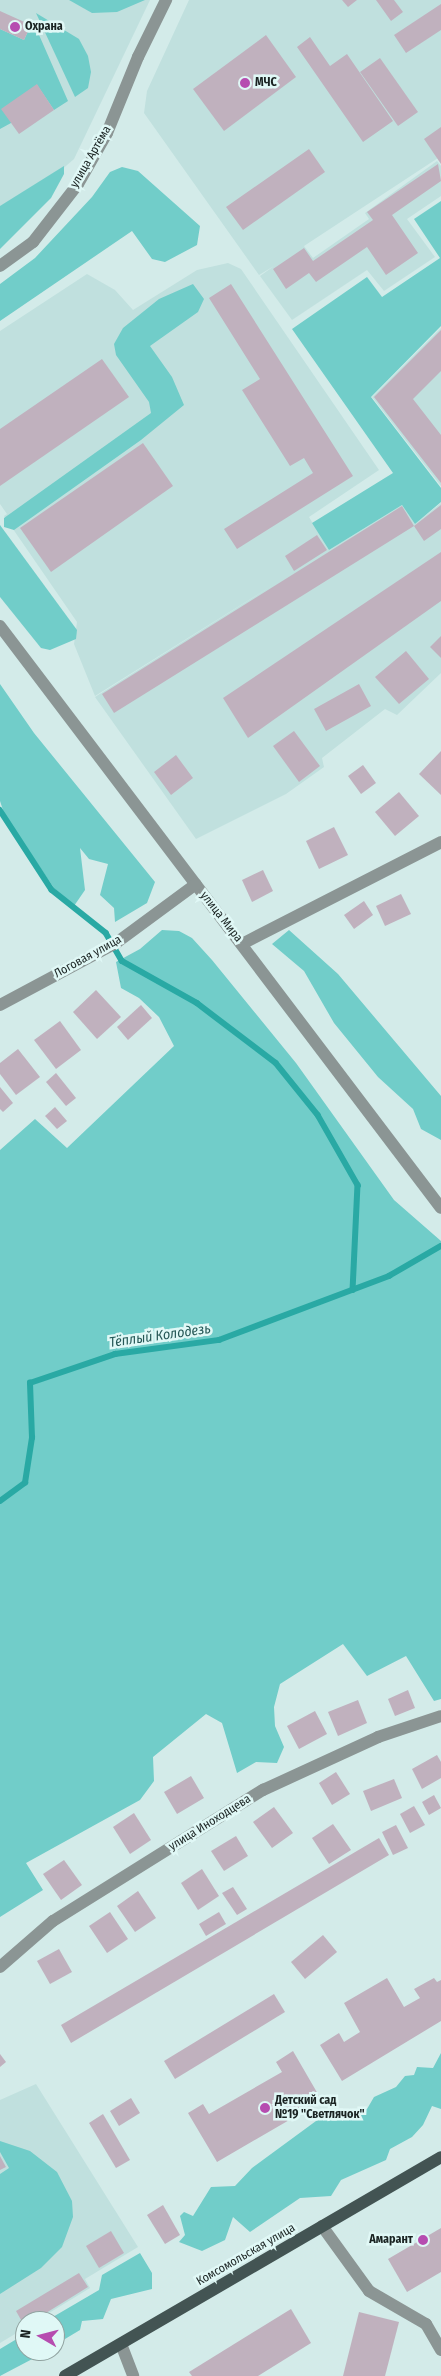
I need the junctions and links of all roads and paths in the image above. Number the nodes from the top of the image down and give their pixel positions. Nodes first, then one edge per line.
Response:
1 (166, 0) edge
2 (0, 266) edge
3 (0, 626) edge
4 (441, 842) edge
5 (196, 884) junction
6 (242, 944) junction
7 (0, 1005) edge
8 (441, 1208) edge
9 (441, 1716) edge
10 (0, 1967) edge
11 (441, 2157) edge
12 (322, 2226) junction
13 (121, 2344) junction
14 (441, 2350) edge
15 (66, 2376) edge
16 (133, 2376) edge

1 - 2 street, улица Артёма
3 - 5 street, улица Мира
4 - 6 street
5 - 6 street, улица Мира
5 - 7 street, Логовая улица
6 - 8 street, улица Мира
9 - 10 street, улица Иноходцева
11 - 12 main road, Комсомольская улица
12 - 13 main road, Комсомольская улица
12 - 14 street
13 - 15 main road, Комсомольская улица
13 - 16 street

